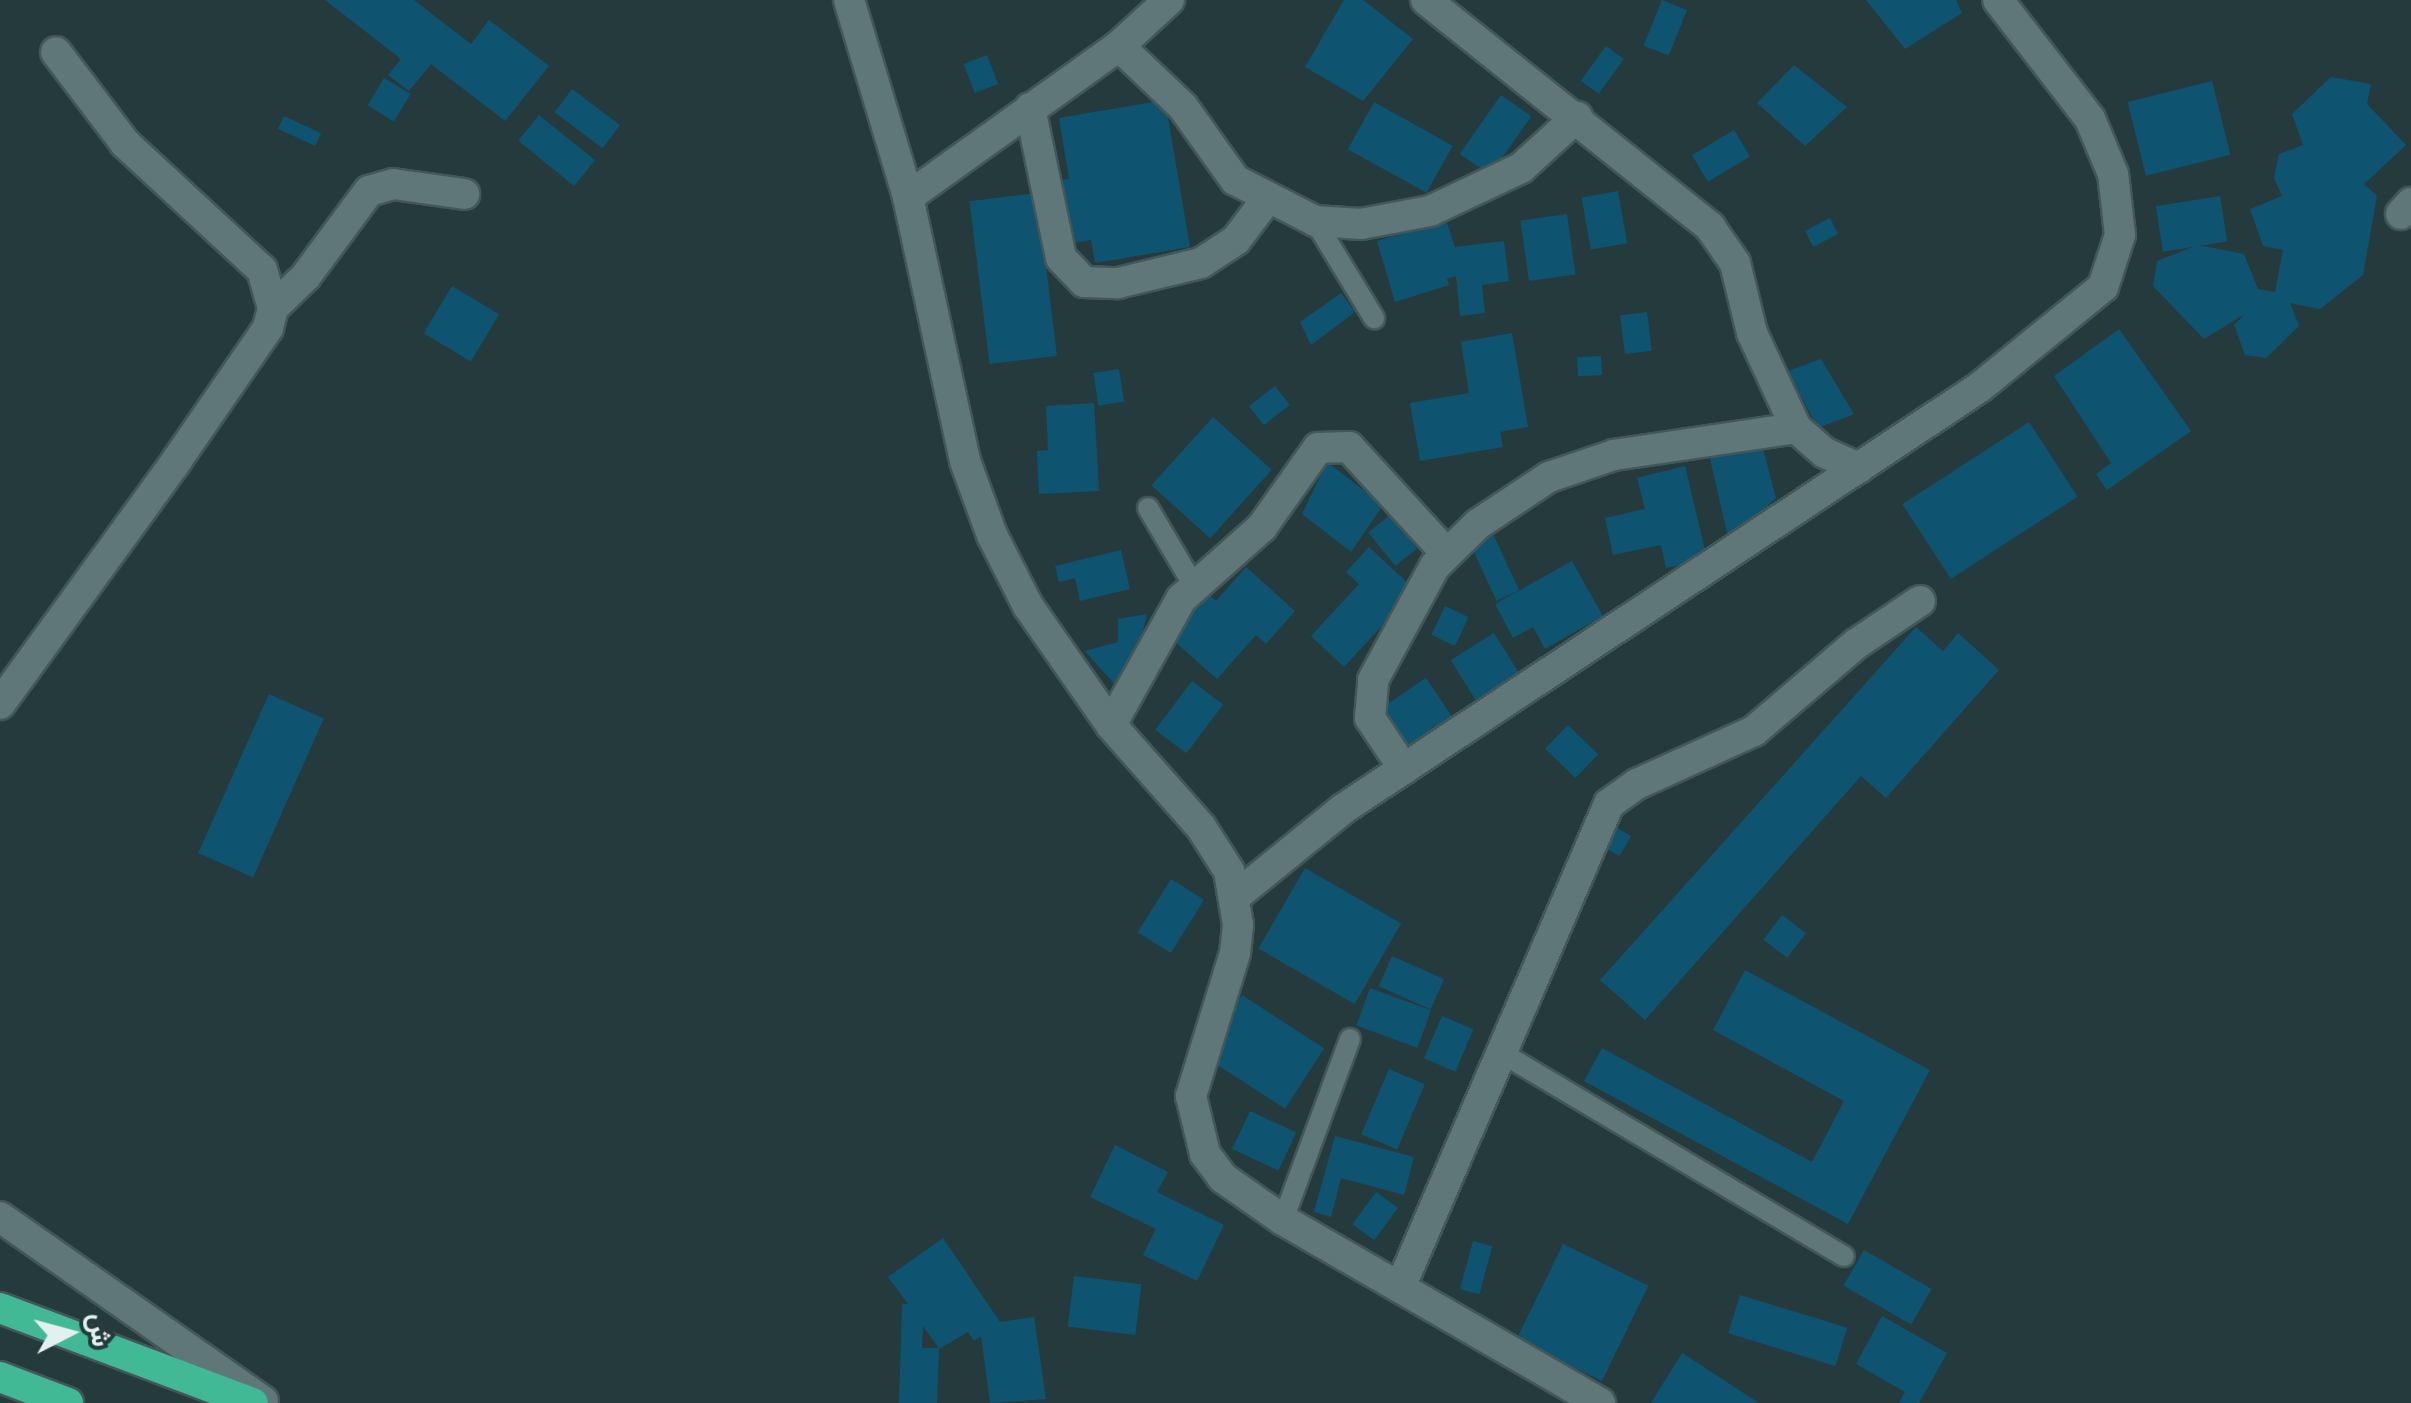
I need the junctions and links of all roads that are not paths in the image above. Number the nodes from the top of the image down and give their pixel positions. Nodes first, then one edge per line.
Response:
1 (850, 0) edge
2 (1169, 0) edge
3 (1426, 0) edge
4 (1998, 0) edge
5 (1118, 46) junction
6 (56, 52) dead end
7 (1030, 108) junction
8 (1577, 117) junction
9 (464, 194) dead end
10 (908, 197) junction
11 (1268, 199) junction
12 (1315, 221) junction
13 (273, 308) junction
14 (1374, 318) dead end
15 (1796, 428) junction
16 (1858, 468) junction
17 (1148, 508) dead end
18 (1447, 554) junction
19 (1192, 584) junction
20 (1920, 601) dead end
21 (0, 704) edge
22 (1111, 725) junction
23 (1404, 769) junction
24 (1236, 896) junction
25 (1350, 1039) dead end
26 (1505, 1055) junction
27 (0, 1218) edge
28 (1283, 1220) junction
29 (1844, 1256) dead end
30 (1402, 1283) junction
31 (0, 1308) edge
32 (0, 1376) edge
33 (68, 1403) edge
34 (253, 1403) edge
35 (265, 1403) edge
36 (1600, 1403) edge

1 - 10 street
2 - 5 street
3 - 8 street
4 - 16 street
5 - 7 street
5 - 11 street
6 - 13 street
7 - 10 street
7 - 11 street
8 - 12 street
8 - 15 street
9 - 13 street
10 - 22 street
11 - 12 street
12 - 14 lane
13 - 21 street
15 - 16 street
15 - 18 street
16 - 23 street
17 - 19 lane
18 - 19 street
18 - 23 street
19 - 22 street
20 - 26 street
22 - 24 street
23 - 24 street
24 - 28 street
25 - 28 lane
26 - 29 lane
26 - 30 street
27 - 35 street
28 - 30 street
30 - 36 street
31 - 34 highway
32 - 33 highway

